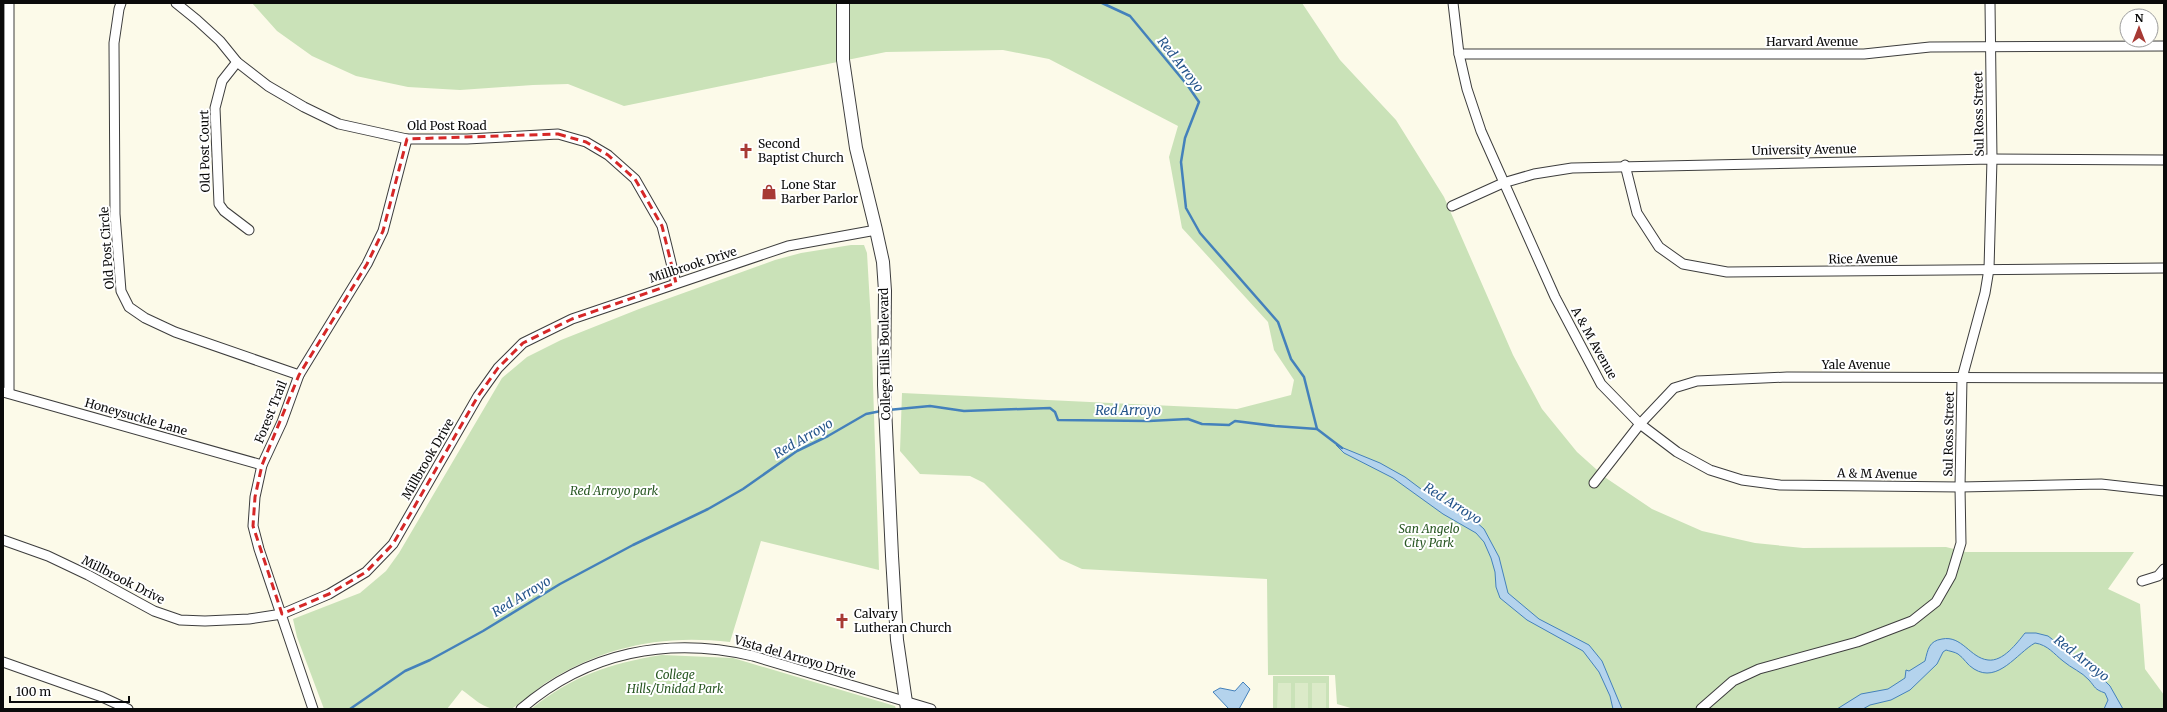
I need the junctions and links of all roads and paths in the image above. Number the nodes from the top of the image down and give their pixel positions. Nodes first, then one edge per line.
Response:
1 (9, 3) edge
2 (121, 3) edge
3 (176, 3) edge
4 (843, 3) edge
5 (1453, 3) edge
6 (1990, 3) edge
7 (1990, 46) junction
8 (2164, 46) edge
9 (1459, 54) junction
10 (237, 62) junction
11 (407, 139) junction
12 (1992, 159) junction
13 (2164, 160) edge
14 (1625, 165) junction
15 (1503, 183) junction
16 (1452, 206) dead end
17 (249, 230) dead end
18 (876, 230) junction
19 (2164, 268) edge
20 (1989, 270) junction
21 (676, 283) junction
22 (299, 375) junction
23 (1962, 378) junction
24 (2164, 378) edge
25 (6, 392) edge
26 (1640, 424) junction
27 (262, 465) junction
28 (1594, 483) dead end
29 (1960, 487) junction
30 (2164, 491) edge
31 (3, 540) edge
32 (2164, 569) edge
33 (2142, 581) dead end
34 (282, 614) junction
35 (3, 662) edge
36 (906, 705) edge
37 (128, 709) edge
38 (313, 709) edge
39 (521, 709) edge
40 (931, 709) edge
41 (1701, 709) edge

1 - 25 street
2 - 22 street, Old Post Circle
3 - 10 street, Old Post Road
4 - 18 street, College Hills Boulevard
5 - 9 street, A & M Avenue
6 - 7 street, Sul Ross Street
7 - 8 street, Harvard Avenue
7 - 9 street, Harvard Avenue
7 - 12 street, Sul Ross Street
9 - 15 street, A & M Avenue
10 - 11 street, Old Post Road
10 - 17 street, Old Post Court
11 - 21 street, Old Post Road
11 - 22 street, Forest Trail
12 - 13 street, University Avenue
12 - 14 street, University Avenue
12 - 20 street, Sul Ross Street
14 - 15 street, University Avenue
14 - 20 street, Rice Avenue
15 - 16 street, University Avenue
15 - 26 street, A & M Avenue
18 - 21 street, Millbrook Drive
18 - 36 street, College Hills Boulevard
19 - 20 street, Rice Avenue
20 - 23 street, Sul Ross Street
21 - 34 street, Millbrook Drive
22 - 27 street, Forest Trail
23 - 24 street, Yale Avenue
23 - 26 street, Yale Avenue
23 - 29 street, Sul Ross Street
25 - 27 street, Honeysuckle Lane
26 - 28 street, Yale Avenue
26 - 29 street, A & M Avenue
27 - 34 street, Forest Trail
29 - 30 street, A & M Avenue
29 - 41 street, Sul Ross Street
31 - 34 street, Millbrook Drive
32 - 33 street
34 - 38 street, Forest Trail
35 - 37 street
36 - 39 street, Vista del Arroyo Drive
36 - 40 street, Vista del Arroyo Drive

